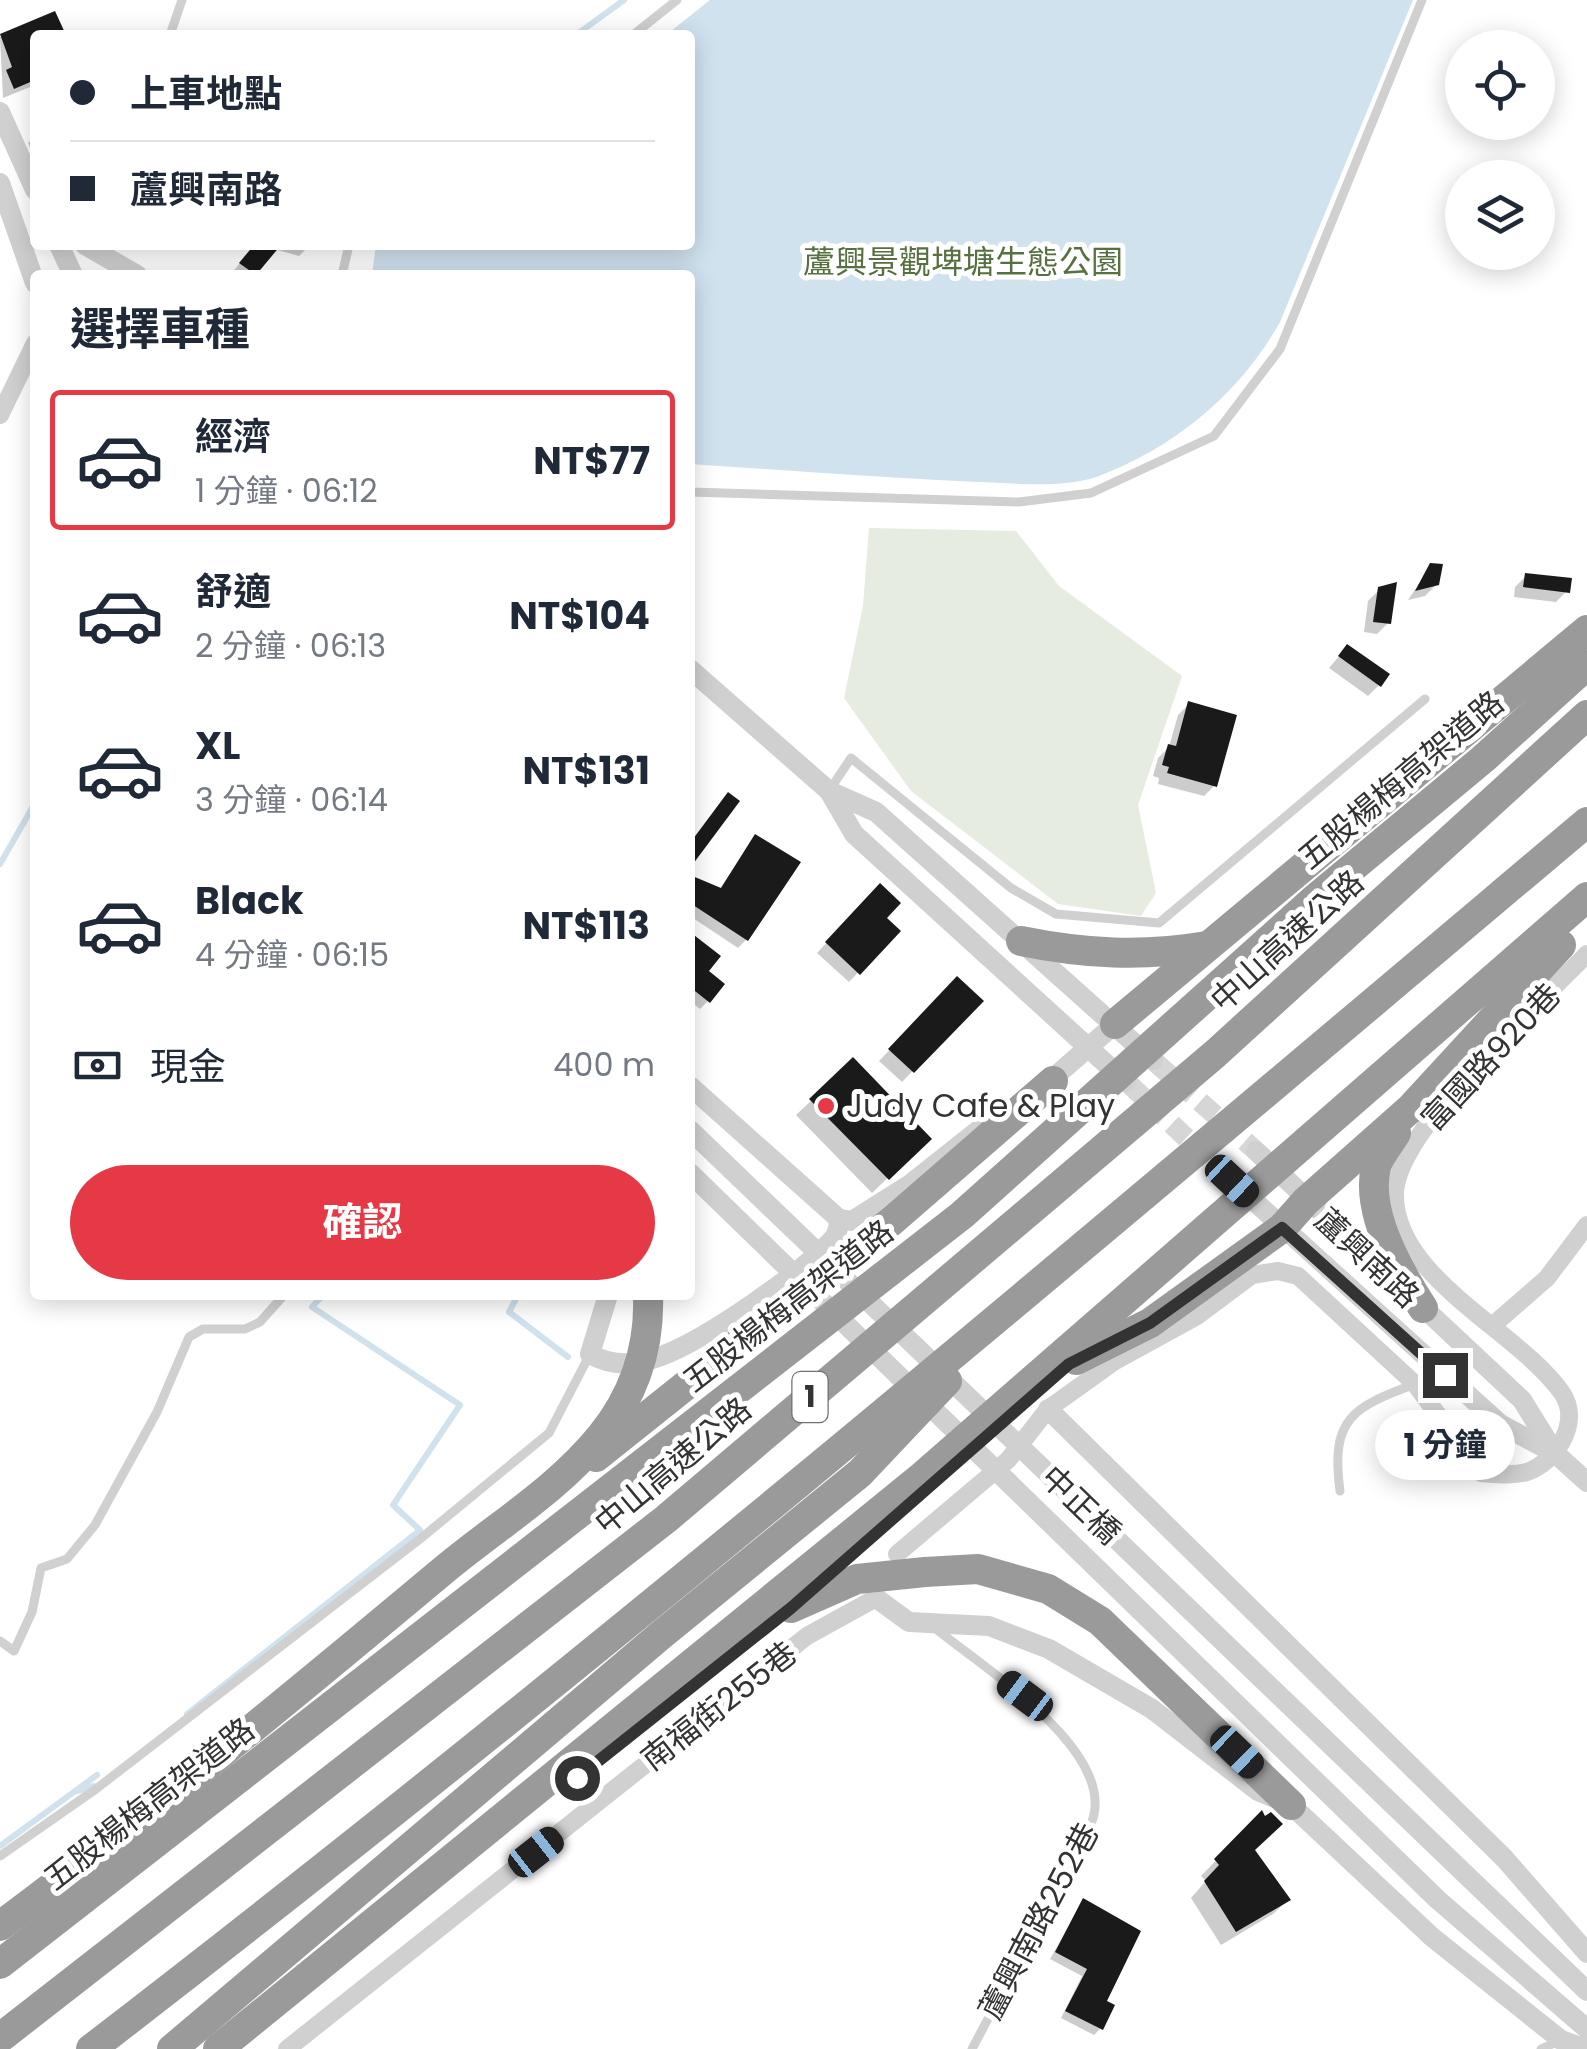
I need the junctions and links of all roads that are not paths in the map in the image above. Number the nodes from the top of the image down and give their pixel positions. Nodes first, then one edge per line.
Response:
1 (182, 0) edge
2 (678, 0) edge
3 (1422, 0) edge
4 (172, 30) edge
5 (639, 30) edge
6 (0, 112) edge
7 (30, 179) edge
8 (0, 183) edge
9 (94, 250) edge
10 (30, 270) edge
11 (128, 270) edge
12 (30, 353) edge
13 (0, 415) edge
14 (695, 492) edge
15 (1587, 630) edge
16 (1587, 665) edge
17 (695, 673) edge
18 (1426, 699) dead end
19 (1587, 715) edge
20 (829, 791) junction
21 (1587, 822) edge
22 (1587, 897) edge
23 (1587, 917) edge
24 (1021, 941) junction
25 (1210, 946) junction
26 (1587, 954) edge
27 (1115, 1024) junction
28 (1090, 1048) junction
29 (1155, 1062) tunnel mouth
30 (1053, 1081) junction
31 (1128, 1083) tunnel mouth
32 (695, 1090) edge
33 (1410, 1108) junction
34 (695, 1135) edge
35 (1256, 1151) tunnel mouth
36 (695, 1178) edge
37 (1232, 1181) tunnel mouth
38 (1306, 1201) junction
39 (839, 1219) junction
40 (1587, 1224) edge
41 (1282, 1228) junction
42 (1031, 1292) junction
43 (280, 1300) edge
44 (606, 1300) edge
45 (648, 1300) edge
46 (1422, 1308) junction
47 (1492, 1326) junction
48 (590, 1354) junction
49 (1415, 1384) junction
50 (1048, 1409) junction
51 (1556, 1454) junction
52 (1587, 1482) edge
53 (1340, 1490) dead end
54 (539, 1498) junction
55 (897, 1554) dead end
56 (876, 1598) joint
57 (791, 1608) junction
58 (931, 1624) junction
59 (0, 1641) edge
60 (1291, 1805) junction
61 (0, 1856) edge
62 (0, 1926) edge
63 (1587, 1953) edge
64 (0, 1964) edge
65 (1587, 1991) edge
66 (1587, 2030) edge
67 (0, 2038) edge
68 (1551, 2045) edge
69 (91, 2049) edge
70 (172, 2049) edge
71 (218, 2049) edge
72 (240, 2049) edge
73 (287, 2049) edge
74 (972, 2049) edge
75 (1586, 2049) edge

1 - 4 lane
2 - 5 lane
3 - 14 lane
6 - 7 street
8 - 10 street
9 - 11 street
12 - 13 street
15 - 25 highway
16 - 64 highway, 五股楊梅高架道路 / 1
17 - 20 street
18 - 20 lane
19 - 67 highway, 中山高速公路 / 1
20 - 24 street
20 - 28 street
21 - 42 highway, 1
22 - 71 highway
23 - 33 highway
24 - 25 highway
24 - 27 street
25 - 27 highway
26 - 47 street, 富國路920巷
27 - 28 street
27 - 29 street
28 - 30 street
28 - 31 street
30 - 39 street
30 - 54 highway
32 - 39 street
33 - 38 highway
33 - 46 highway
34 - 65 street, 中正橋
35 - 38 street, 蘆興南路
36 - 66 street, 中正橋
37 - 41 street, 蘆興南路
38 - 41 highway
38 - 46 street, 蘆興南路
39 - 48 street
40 - 47 street
41 - 51 street, 蘆興南路
41 - 57 highway
42 - 69 highway, 1
42 - 70 highway
43 - 59 lane
44 - 48 street
45 - 54 highway
46 - 51 street, 蘆興南路
47 - 51 street, 富國路920巷
48 - 61 lane
49 - 50 street
49 - 51 street
49 - 53 lane
50 - 55 street
50 - 63 street
51 - 52 street, 蘆興南路
54 - 62 highway
56 - 58 street
56 - 73 street, 南福街255巷
57 - 60 highway
57 - 72 highway
58 - 60 street
58 - 74 lane, 蘆興南路252巷
60 - 68 street
68 - 75 street

